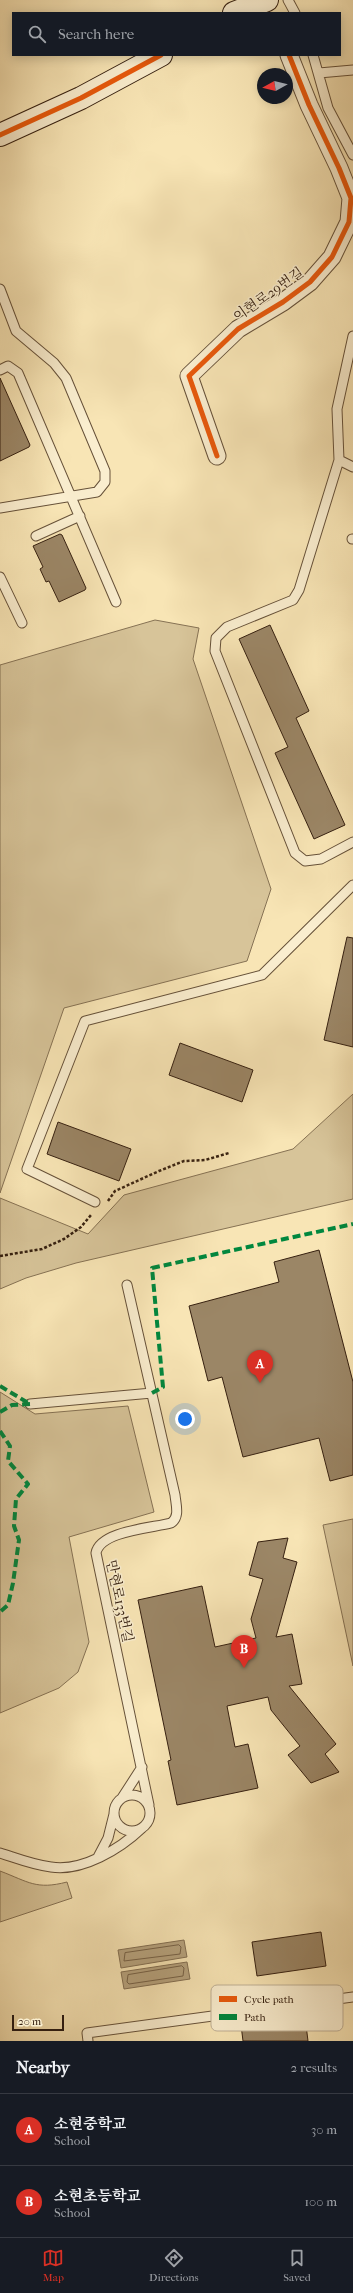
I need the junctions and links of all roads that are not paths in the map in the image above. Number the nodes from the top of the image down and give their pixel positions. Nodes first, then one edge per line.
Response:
1 (288, 0) edge
2 (264, 6) edge
3 (238, 12) edge
4 (294, 12) edge
5 (159, 56) edge
6 (289, 56) edge
7 (313, 56) edge
8 (353, 70) edge
9 (319, 73) junction
10 (0, 135) edge
11 (353, 155) edge
12 (0, 289) edge
13 (353, 336) edge
14 (0, 370) edge
15 (217, 456) dead end
16 (339, 460) junction
17 (353, 467) edge
18 (73, 497) junction
19 (0, 508) edge
20 (80, 516) junction
21 (36, 536) dead end
22 (0, 577) edge
23 (116, 602) dead end
24 (22, 623) dead end
25 (353, 842) edge
26 (353, 885) edge
27 (95, 1202) dead end
28 (127, 1285) dead end
29 (152, 1393) junction
30 (30, 1404) dead end
31 (142, 1767) junction
32 (122, 1798) junction
33 (149, 1805) junction
34 (114, 1814) junction
35 (142, 1828) junction
36 (0, 1853) edge
37 (98, 1857) junction
38 (353, 1997) edge
39 (343, 1998) edge
40 (211, 2016) edge
41 (88, 2041) edge

1 - 4 lane
2 - 3 street
5 - 10 street
6 - 15 street, 이현로29번길
7 - 9 lane
8 - 9 lane
9 - 11 lane
12 - 18 lane
13 - 16 lane
14 - 18 lane
16 - 17 lane
16 - 25 lane
18 - 19 lane
18 - 20 lane
20 - 21 lane
20 - 23 lane
22 - 24 lane
26 - 27 lane
28 - 29 lane, 만현로133번길
29 - 30 lane
29 - 31 lane, 만현로133번길
31 - 32 lane
31 - 33 lane, 만현로133번길
32 - 33 lane
32 - 34 lane
33 - 35 lane, 만현로133번길
34 - 35 lane
34 - 37 lane
35 - 37 lane, 만현로133번길
36 - 37 lane, 만현로133번길
38 - 39 lane
40 - 41 lane

